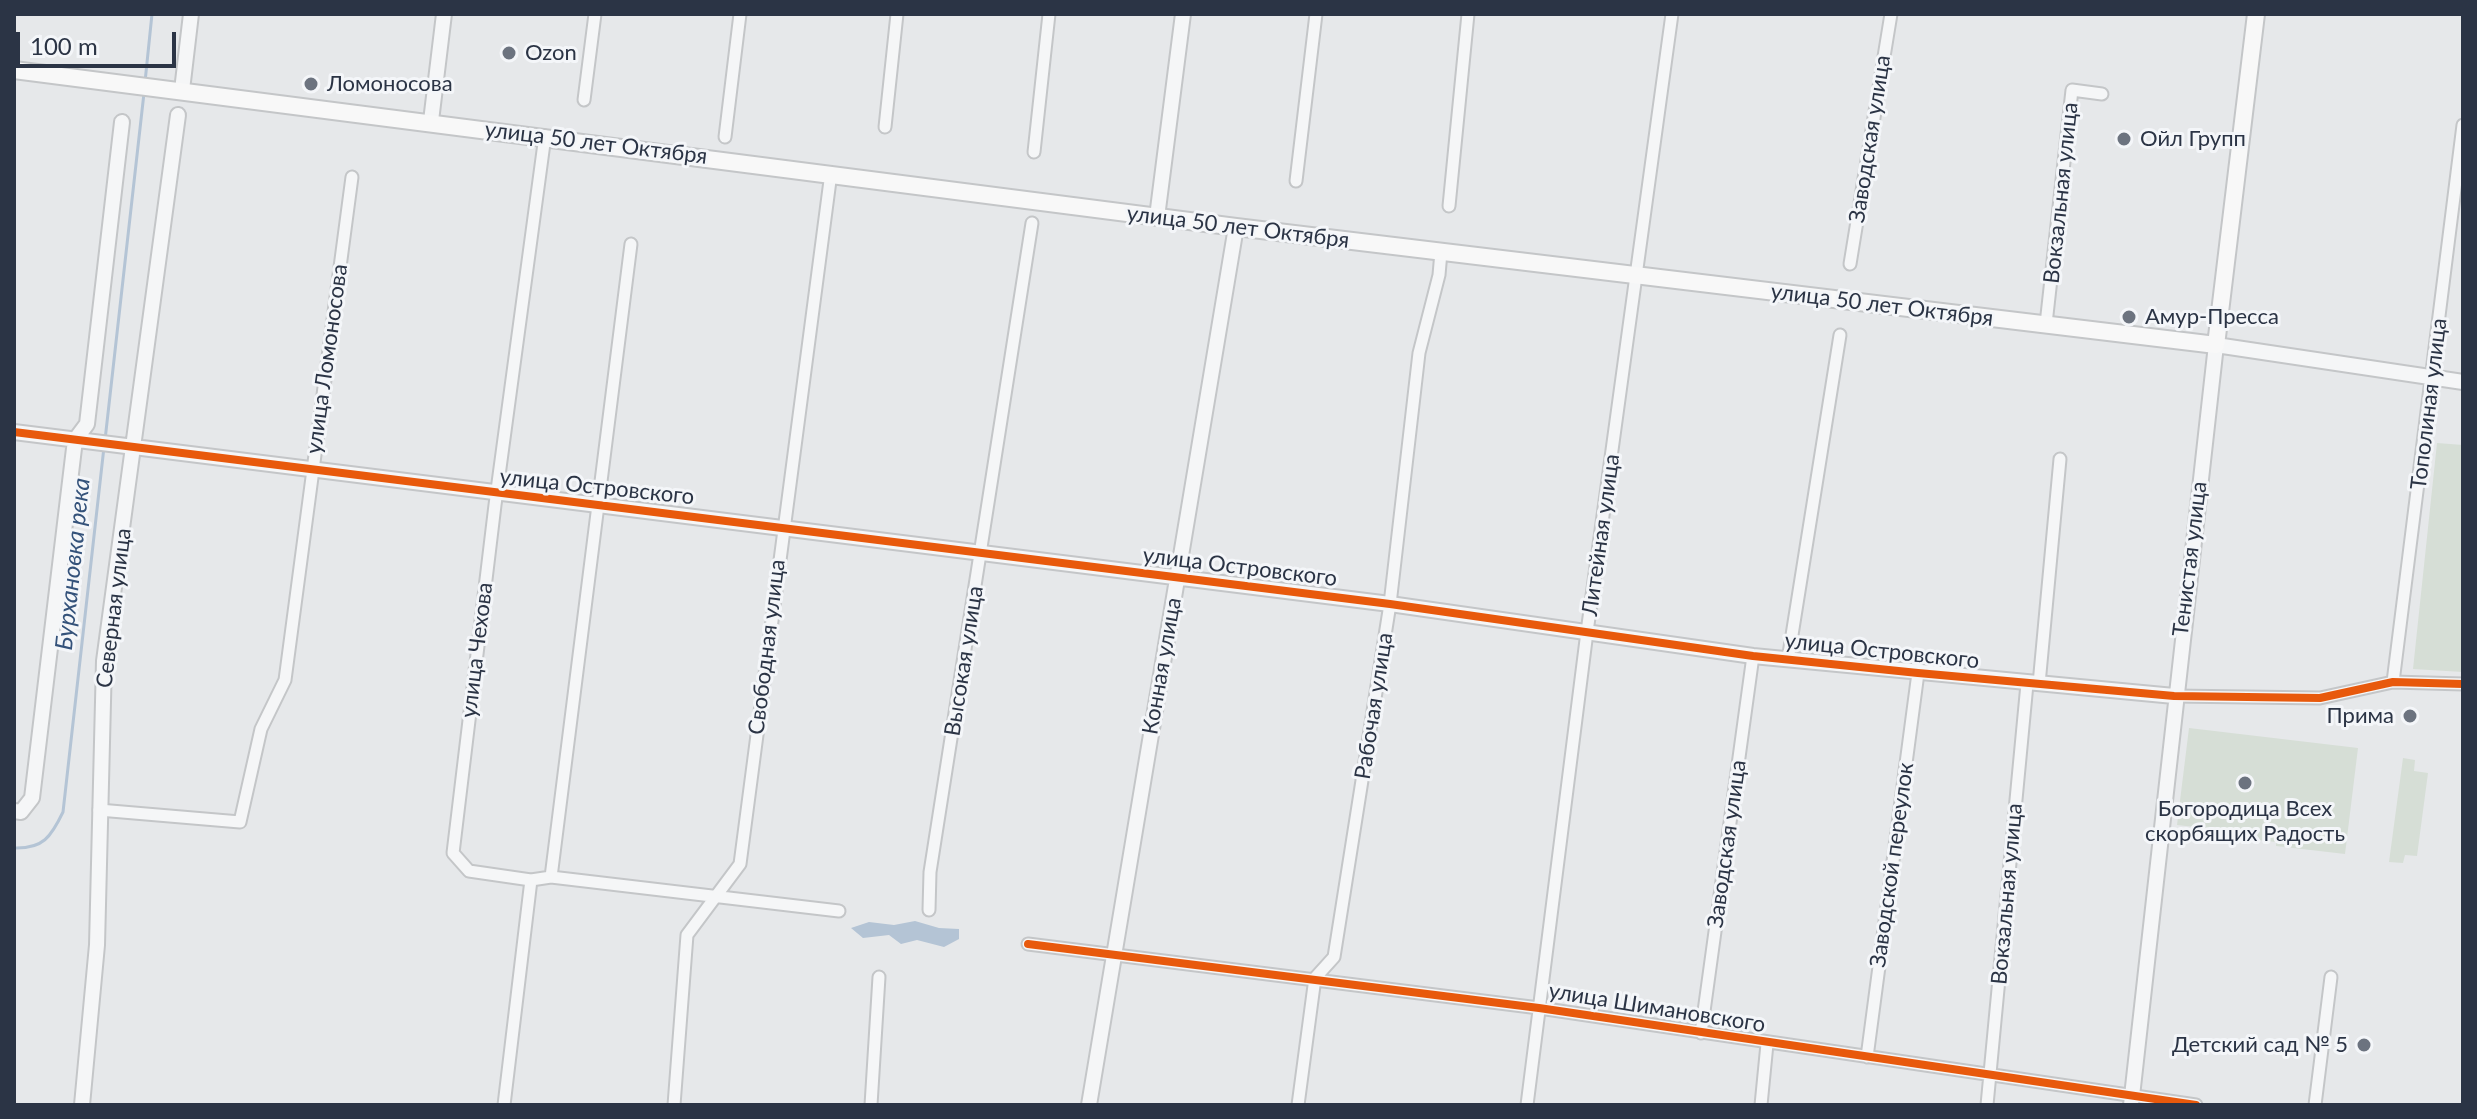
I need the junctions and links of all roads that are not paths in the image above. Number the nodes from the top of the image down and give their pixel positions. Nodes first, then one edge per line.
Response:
1 (191, 14) edge
2 (444, 14) edge
3 (595, 14) edge
4 (740, 14) edge
5 (897, 14) edge
6 (1049, 14) edge
7 (1183, 14) edge
8 (1316, 14) edge
9 (1468, 14) edge
10 (1672, 14) edge
11 (1891, 14) edge
12 (2256, 14) edge
13 (14, 70) edge
14 (182, 90) junction
15 (2102, 94) dead end
16 (584, 100) dead end
17 (178, 115) dead end
18 (431, 121) junction
19 (122, 122) dead end
20 (2463, 125) edge
21 (885, 127) dead end
22 (545, 136) junction
23 (725, 137) dead end
24 (1034, 152) dead end
25 (831, 173) junction
26 (352, 177) dead end
27 (1296, 181) dead end
28 (1449, 206) dead end
29 (1157, 217) junction
30 (1032, 223) dead end
31 (1236, 227) junction
32 (631, 244) dead end
33 (1441, 252) junction
34 (1850, 264) dead end
35 (1639, 276) junction
36 (2046, 324) junction
37 (1840, 335) dead end
38 (2216, 345) junction
39 (2432, 377) junction
40 (2463, 382) edge
41 (14, 432) edge
42 (80, 441) junction
43 (135, 448) junction
44 (2060, 459) dead end
45 (312, 470) junction
46 (496, 494) junction
47 (598, 504) junction
48 (783, 526) junction
49 (981, 553) junction
50 (1178, 577) junction
51 (1390, 604) junction
52 (1587, 632) junction
53 (1753, 656) junction
54 (1788, 660) junction
55 (1918, 673) junction
56 (2393, 682) junction
57 (2033, 684) junction
58 (2463, 684) edge
59 (2174, 696) junction
60 (99, 810) junction
61 (18, 812) edge
62 (551, 877) junction
63 (531, 880) junction
64 (713, 896) junction
65 (929, 910) dead end
66 (839, 911) dead end
67 (1028, 944) dead end
68 (1111, 956) junction
69 (879, 977) dead end
70 (2331, 977) dead end
71 (1315, 978) junction
72 (1539, 1008) junction
73 (1701, 1033) junction
74 (1767, 1044) junction
75 (1867, 1057) junction
76 (1990, 1075) junction
77 (2132, 1100) edge
78 (82, 1105) edge
79 (504, 1105) edge
80 (674, 1105) edge
81 (871, 1105) edge
82 (1089, 1105) edge
83 (1298, 1105) edge
84 (1527, 1105) edge
85 (1761, 1105) edge
86 (1987, 1105) edge
87 (2196, 1105) edge
88 (2315, 1105) edge

1 - 14 street
2 - 18 street
3 - 16 street
4 - 23 street
5 - 21 street
6 - 24 street
7 - 29 street
8 - 27 street
9 - 28 street
10 - 35 street, Литейная улица
11 - 34 street, Заводская улица
12 - 38 main road, Тенистая улица
13 - 14 main road, улица 50 лет Октября
14 - 18 main road, улица 50 лет Октября
15 - 36 street, Вокзальная улица
17 - 43 street, Северная улица
18 - 22 main road, улица 50 лет Октября
19 - 42 street
20 - 39 street, Тополиная улица
22 - 25 main road, улица 50 лет Октября
22 - 46 street, улица Чехова
25 - 29 main road, улица 50 лет Октября
25 - 48 street, Свободная улица
26 - 45 street, улица Ломоносова
29 - 31 main road, улица 50 лет Октября
30 - 49 street, Высокая улица
31 - 33 main road, улица 50 лет Октября
31 - 50 street, Конная улица
32 - 47 street
33 - 35 main road, улица 50 лет Октября
33 - 51 street, Рабочая улица
35 - 36 main road, улица 50 лет Октября
35 - 52 street, Литейная улица
36 - 38 main road, улица 50 лет Октября
37 - 54 street
38 - 39 street, улица 50 лет Октября
38 - 59 street, Тенистая улица
39 - 40 street, улица 50 лет Октября
39 - 56 street, Тополиная улица
41 - 42 street, улица Островского
42 - 43 street, улица Островского
42 - 61 street
43 - 45 street, улица Островского
43 - 60 street, Северная улица
44 - 57 street, Вокзальная улица
45 - 46 street, улица Островского
45 - 60 street, улица Ломоносова
46 - 47 street, улица Островского
46 - 63 street, улица Чехова
47 - 48 street, улица Островского
47 - 62 street
48 - 49 street, улица Островского
48 - 64 street, Свободная улица
49 - 50 street, улица Островского
49 - 65 street, Высокая улица
50 - 51 street, улица Островского
50 - 68 street, Конная улица
51 - 52 street, улица Островского
51 - 71 street, Рабочая улица
52 - 53 street, улица Островского
52 - 72 street, Литейная улица
53 - 54 street, улица Островского
53 - 73 street, Заводская улица
54 - 55 street, улица Островского
55 - 57 street, улица Островского
55 - 75 street, Заводской переулок
56 - 58 street, улица Островского
56 - 59 street, улица Островского
57 - 59 street, улица Островского
57 - 76 street, Вокзальная улица
59 - 77 street, Тенистая улица
60 - 78 street, Северная улица
62 - 63 street, улица Чехова
62 - 64 street, улица Чехова
63 - 79 street
64 - 66 street, улица Чехова
64 - 80 street, Свободная улица
67 - 68 street, улица Шимановского
68 - 71 street, улица Шимановского
68 - 82 street, Конная улица
69 - 81 street
70 - 88 street
71 - 72 street, улица Шимановского
71 - 83 street, Рабочая улица
72 - 73 street, улица Шимановского
72 - 84 street, Литейная улица
73 - 74 street, улица Шимановского
74 - 75 street, улица Шимановского
74 - 85 street
75 - 76 street, улица Шимановского
76 - 77 street, улица Шимановского
76 - 86 street, Вокзальная улица
77 - 87 street, улица Шимановского

